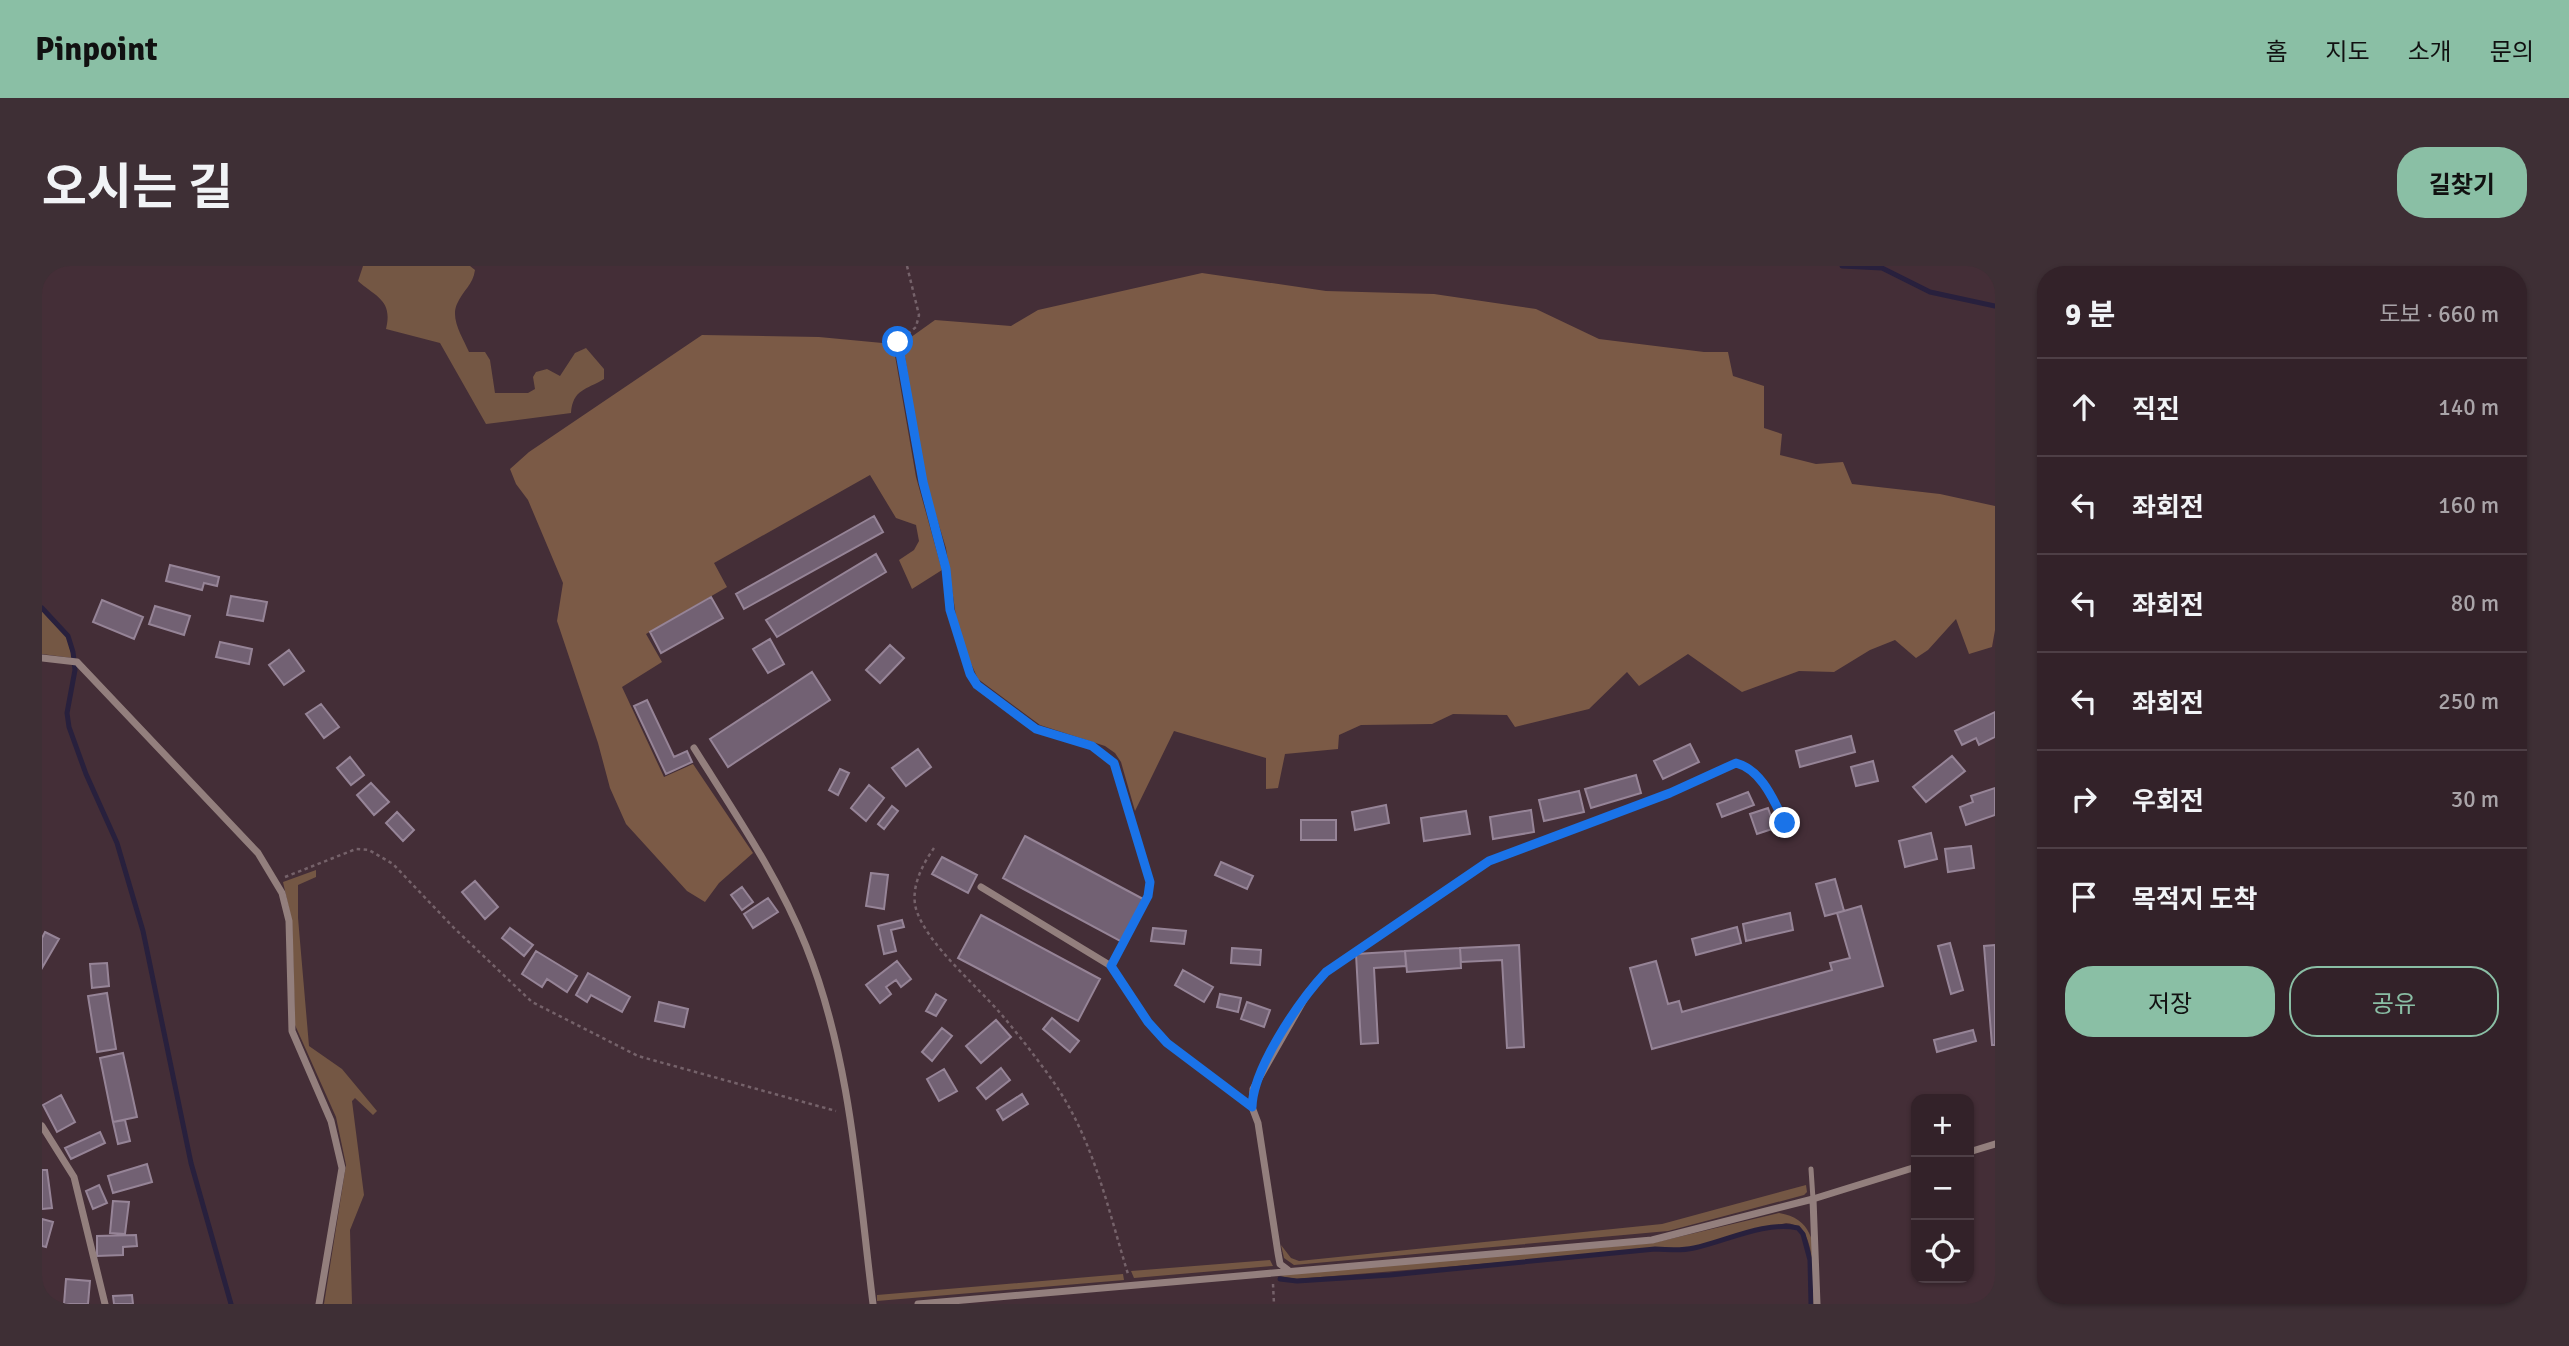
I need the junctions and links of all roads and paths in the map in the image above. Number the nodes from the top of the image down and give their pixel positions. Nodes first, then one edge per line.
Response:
1 (907, 266) edge
2 (42, 658) edge
3 (694, 748) dead end
4 (1785, 823) dead end
5 (934, 848) dead end
6 (275, 881) junction
7 (981, 887) dead end
8 (1111, 966) junction
9 (1252, 1107) junction
10 (849, 1115) junction
11 (42, 1126) edge
12 (1995, 1144) edge
13 (1974, 1150) edge
14 (1811, 1169) dead end
15 (1911, 1169) edge
16 (1813, 1199) junction
17 (1288, 1270) junction
18 (1273, 1274) junction
19 (1131, 1284) junction
20 (105, 1304) edge
21 (319, 1304) edge
22 (873, 1304) edge
23 (918, 1304) edge
24 (1274, 1304) edge
25 (1817, 1304) edge

1 - 8 path
2 - 6 street
3 - 10 street
4 - 9 street
5 - 19 path
6 - 10 path
6 - 21 street
7 - 8 street
8 - 9 street
9 - 17 street
10 - 22 street
11 - 20 street
12 - 13 street
14 - 16 lane
15 - 16 street
16 - 17 street
16 - 25 street
17 - 18 street
18 - 19 street
18 - 24 path
19 - 23 street

